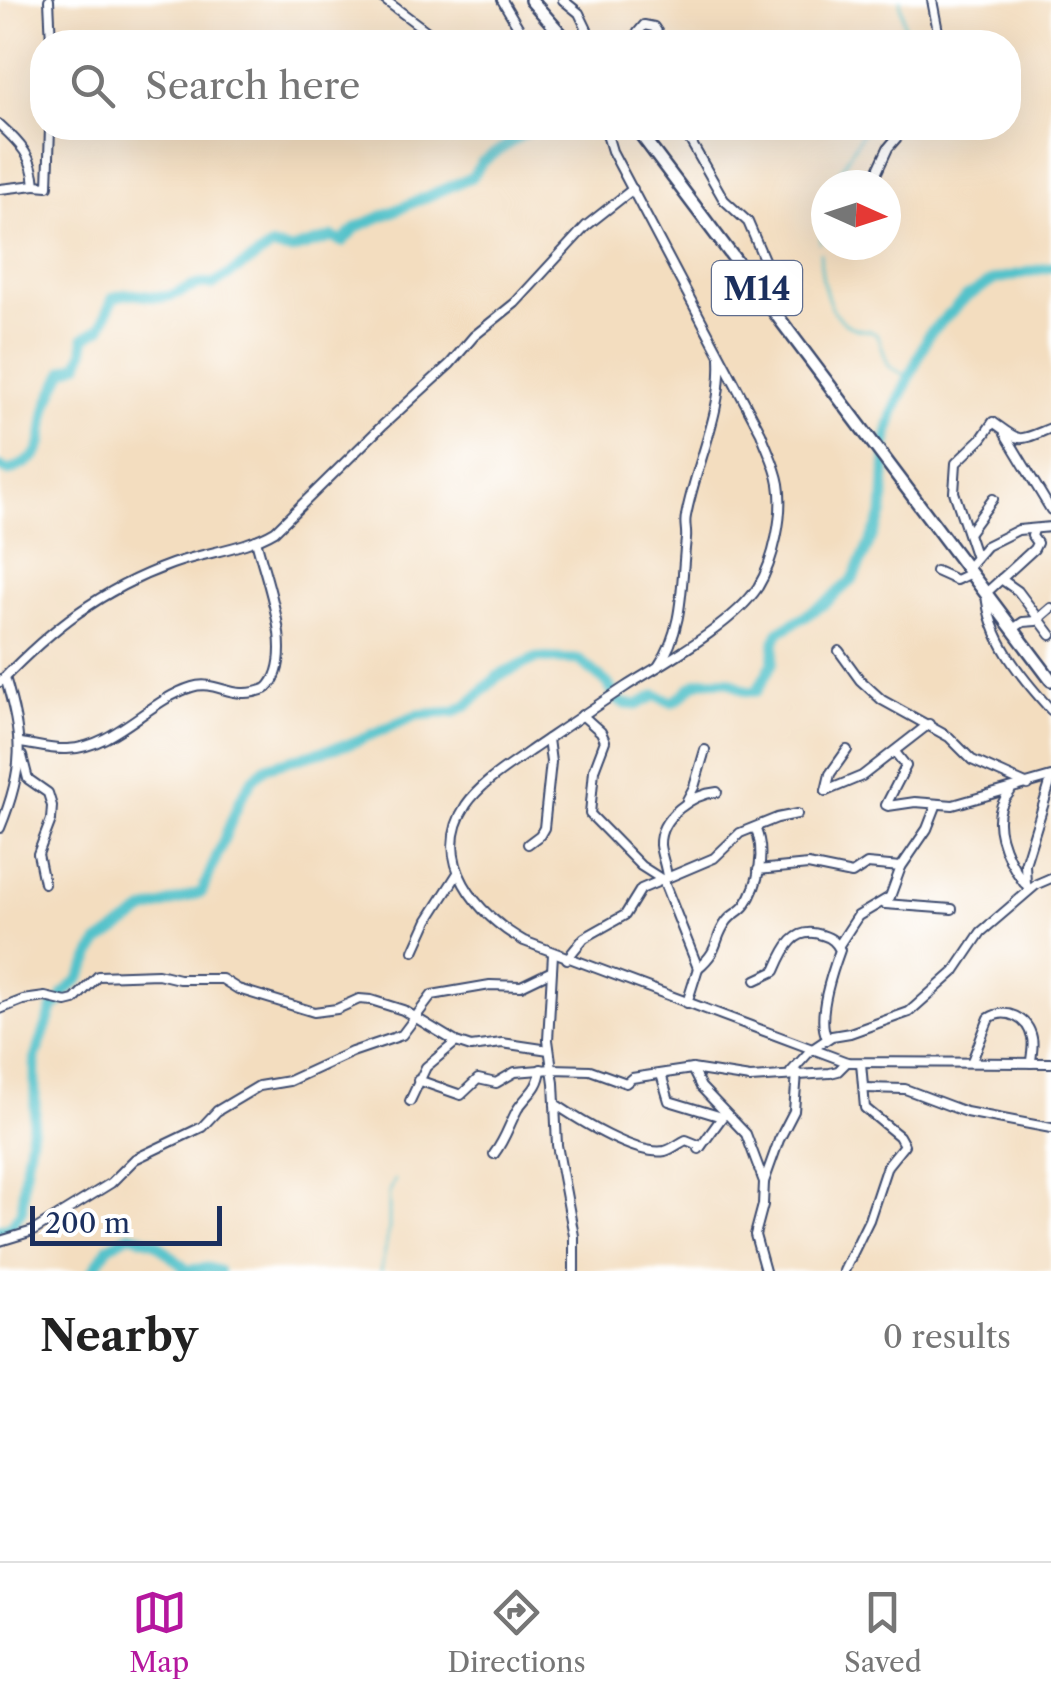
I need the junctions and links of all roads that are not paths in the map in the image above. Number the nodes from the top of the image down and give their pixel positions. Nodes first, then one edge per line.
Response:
1 (49, 0) edge
2 (386, 0) edge
3 (502, 0) edge
4 (532, 0) edge
5 (564, 0) edge
6 (932, 0) edge
7 (50, 30) edge
8 (425, 30) edge
9 (519, 30) edge
10 (558, 30) edge
11 (587, 30) edge
12 (938, 30) edge
13 (0, 125) edge
14 (50, 140) edge
15 (609, 140) edge
16 (645, 140) edge
17 (690, 140) edge
18 (894, 140) edge
19 (878, 170) edge
20 (35, 185) junction
21 (0, 189) edge
22 (633, 189) junction
23 (769, 270) dead end
24 (720, 354) junction
25 (1051, 428) edge
26 (1005, 434) junction
27 (993, 499) dead end
28 (1051, 510) edge
29 (1051, 527) edge
30 (1034, 530) junction
31 (969, 532) junction
32 (256, 540) junction
33 (975, 556) junction
34 (969, 570) junction
35 (936, 571) dead end
36 (1000, 580) junction
37 (986, 593) junction
38 (1051, 608) edge
39 (1039, 618) junction
40 (1013, 629) junction
41 (1051, 635) edge
42 (840, 651) dead end
43 (657, 668) junction
44 (1049, 674) edge
45 (2, 680) edge
46 (1051, 710) edge
47 (582, 714) junction
48 (929, 724) junction
49 (548, 739) junction
50 (21, 747) junction
51 (705, 750) dead end
52 (847, 750) dead end
53 (895, 752) junction
54 (1051, 779) edge
55 (1028, 785) junction
56 (1014, 789) junction
57 (717, 792) dead end
58 (936, 806) junction
59 (682, 808) junction
60 (797, 814) dead end
61 (0, 828) edge
62 (755, 828) junction
63 (528, 844) dead end
64 (901, 867) junction
65 (758, 870) junction
66 (458, 873) junction
67 (665, 878) junction
68 (1051, 878) edge
69 (44, 883) dead end
70 (1028, 887) junction
71 (880, 904) junction
72 (952, 909) dead end
73 (839, 945) junction
74 (414, 951) dead end
75 (553, 954) junction
76 (567, 959) junction
77 (698, 968) junction
78 (550, 972) junction
79 (756, 980) dead end
80 (687, 1003) junction
81 (0, 1009) edge
82 (414, 1016) junction
83 (827, 1038) junction
84 (456, 1042) junction
85 (549, 1050) junction
86 (812, 1050) junction
87 (972, 1061) junction
88 (846, 1062) junction
89 (860, 1063) junction
90 (1031, 1063) junction
91 (1051, 1063) edge
92 (552, 1068) junction
93 (541, 1069) junction
94 (692, 1069) junction
95 (793, 1073) junction
96 (661, 1074) junction
97 (418, 1080) junction
98 (864, 1088) junction
99 (410, 1101) dead end
100 (555, 1104) junction
101 (724, 1115) junction
102 (1051, 1128) edge
103 (494, 1154) dead end
104 (764, 1182) junction
105 (0, 1241) edge
106 (574, 1268) edge
107 (585, 1270) edge
108 (768, 1271) edge
109 (844, 1271) edge

1 - 7 street
2 - 8 street
3 - 9 street
4 - 10 highway
5 - 11 street
6 - 12 street
13 - 20 street
14 - 20 street
15 - 22 street
16 - 34 highway, M14
17 - 23 street
18 - 19 street
20 - 21 street
22 - 24 street
22 - 32 street
24 - 43 street
24 - 43 street
25 - 26 street
26 - 28 street
26 - 31 street
27 - 31 street
29 - 30 street
30 - 33 street
30 - 36 street
31 - 33 street
32 - 45 street
32 - 50 street
33 - 34 street
34 - 35 street
34 - 37 highway, M14
36 - 37 street
36 - 39 street
37 - 40 highway, M14
37 - 46 street
38 - 39 street
39 - 40 street
39 - 41 street
40 - 44 highway, M14
42 - 48 street
43 - 47 street
45 - 50 street
47 - 49 street
47 - 67 street
48 - 53 street
48 - 55 street
49 - 63 street
49 - 66 street
50 - 61 street
50 - 69 street
51 - 59 street
52 - 53 street
53 - 58 street
54 - 55 street
54 - 70 street
55 - 56 street
56 - 58 street
56 - 70 street
57 - 59 street
58 - 64 street
59 - 67 street
60 - 62 street
62 - 65 street
62 - 67 street
64 - 65 street
64 - 71 street
65 - 77 street
66 - 74 street
66 - 75 street
67 - 76 street
67 - 77 street
68 - 70 street
70 - 83 street
71 - 72 street
71 - 73 street
73 - 79 street
73 - 83 street
75 - 76 street
75 - 78 street
76 - 80 street
77 - 80 street
78 - 82 street
78 - 85 street
80 - 86 street
81 - 82 street
82 - 84 street
82 - 105 street
83 - 86 street
84 - 85 street
84 - 97 street
85 - 92 street
86 - 88 street
86 - 95 street
87 - 89 street
87 - 90 street
87 - 90 street
88 - 89 street
88 - 95 street
89 - 98 street
90 - 91 street
92 - 93 street
92 - 96 street
92 - 100 street
93 - 97 street
93 - 103 street
94 - 95 street
94 - 96 street
94 - 101 street
95 - 104 street
96 - 101 street
97 - 99 street
98 - 102 street
98 - 109 street
100 - 101 street
100 - 106 street
101 - 104 street
104 - 108 street
106 - 107 street

